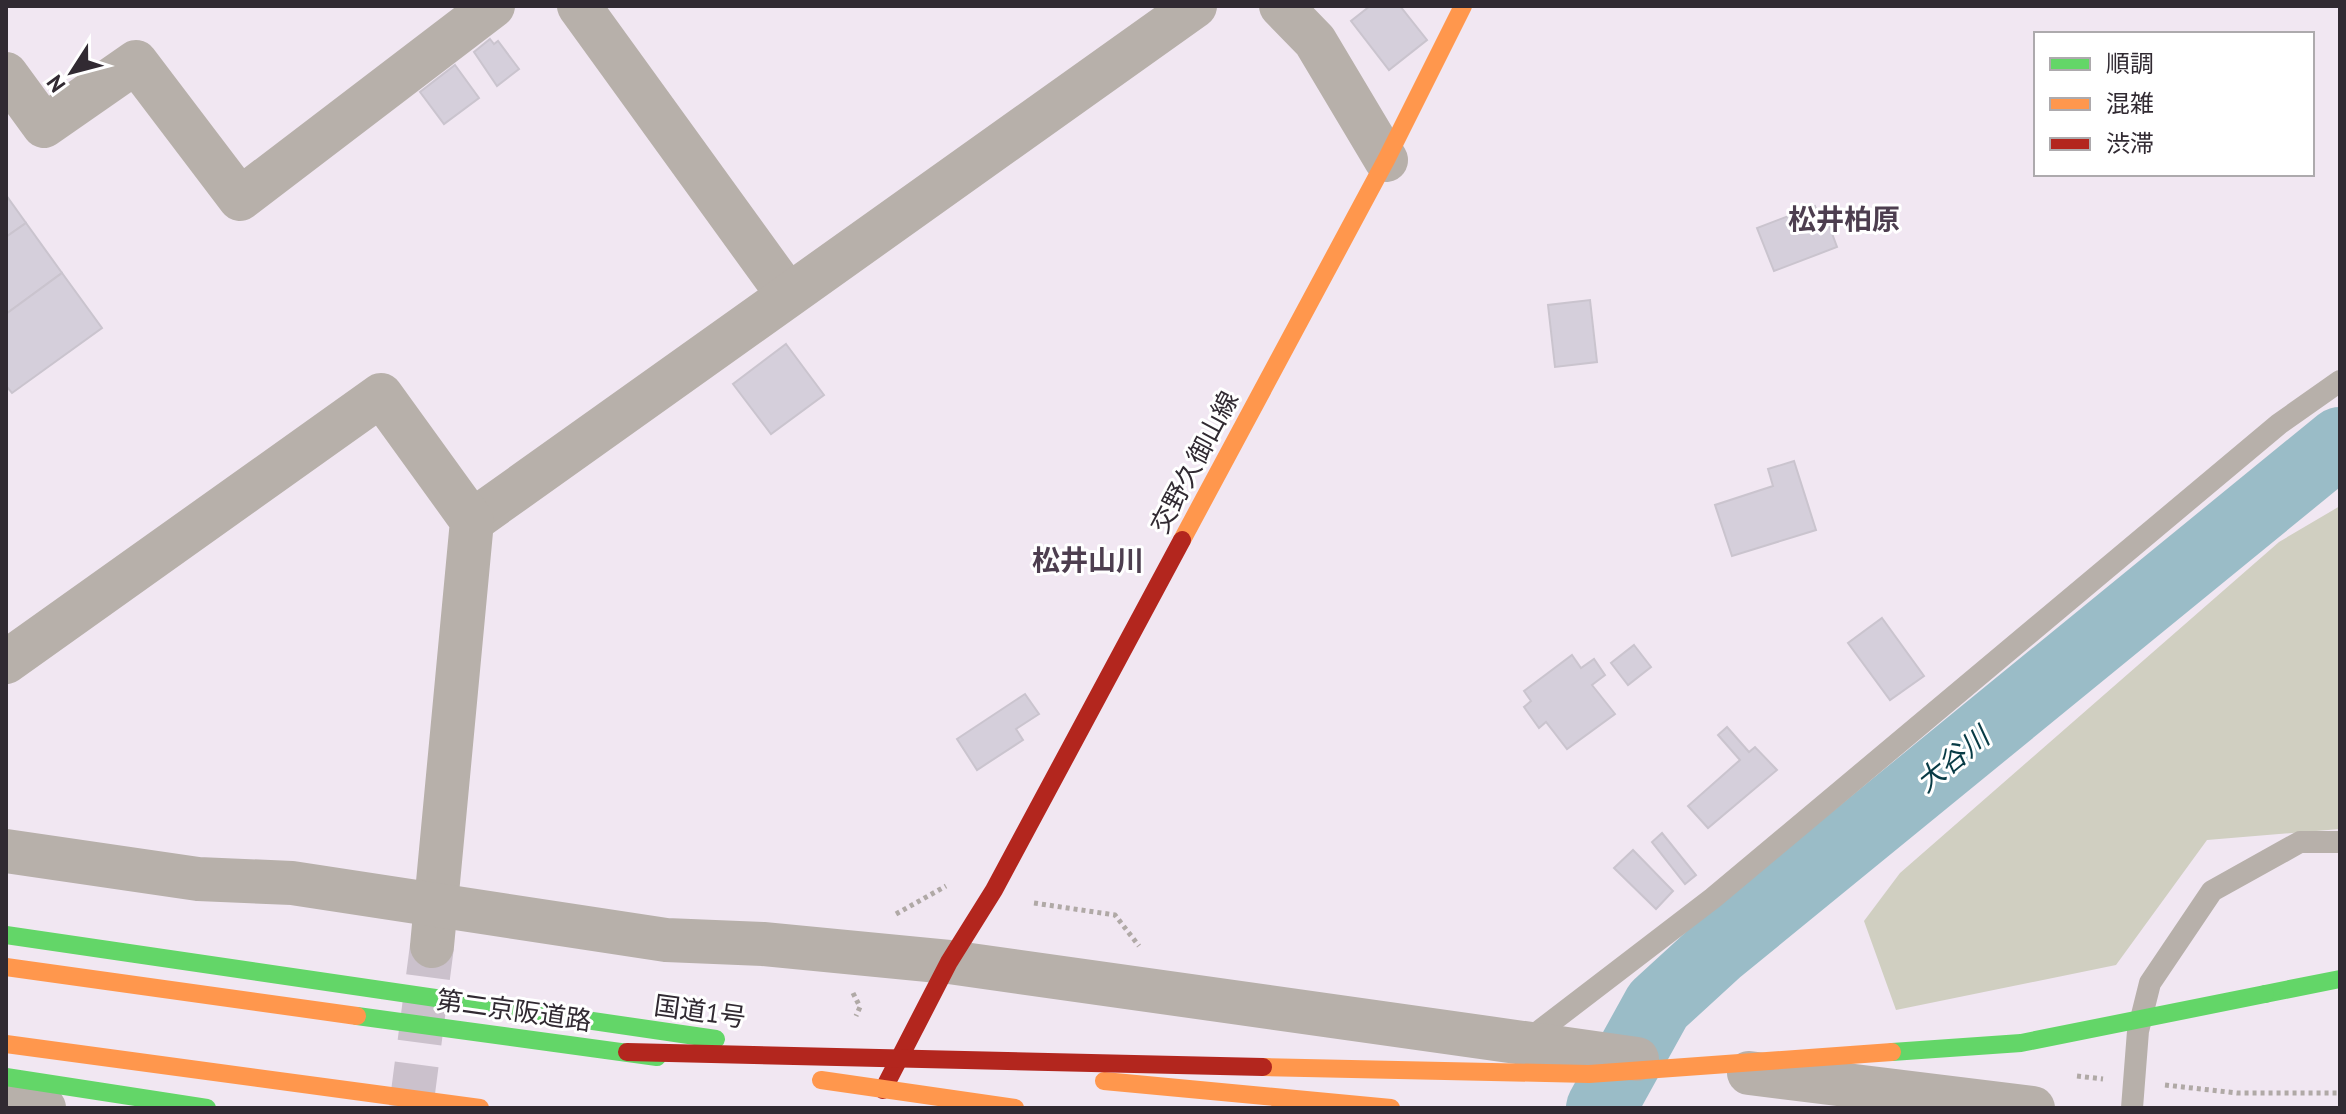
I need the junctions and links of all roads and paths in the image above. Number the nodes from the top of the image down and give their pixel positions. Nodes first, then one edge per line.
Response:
1 (493, 6) edge
2 (579, 6) edge
3 (1195, 6) edge
4 (1281, 6) edge
5 (1463, 6) edge
6 (6, 74) edge
7 (1386, 160) junction
8 (788, 295) junction
9 (2340, 381) edge
10 (472, 521) junction
11 (6, 662) edge
12 (2340, 842) edge
13 (6, 851) edge
14 (434, 925) junction
15 (6, 935) edge
16 (949, 962) junction
17 (6, 967) edge
18 (2340, 979) edge
19 (6, 1044) edge
20 (1521, 1045) junction
21 (627, 1052) junction
22 (6, 1077) edge
23 (6, 1102) edge
24 (44, 1108) edge
25 (207, 1108) edge
26 (480, 1108) edge
27 (873, 1108) edge
28 (1015, 1108) edge
29 (1391, 1108) edge
30 (2033, 1108) edge
31 (2132, 1108) edge

1 - 6 street
2 - 8 street
3 - 8 street
4 - 7 street
5 - 7 main road, 交野久御山線
7 - 16 main road, 交野久御山線
8 - 10 street
9 - 20 lane
10 - 11 street
10 - 14 street
12 - 31 lane
13 - 14 street
14 - 16 street
15 - 29 main road, 国道1号, bridge
16 - 20 street
16 - 27 main road, 交野久御山線
17 - 21 main road, 第二京阪道路, bridge
18 - 21 main road, bridge
19 - 26 main road, bridge
20 - 30 street
21 - 28 main road, 第二京阪道路, bridge
22 - 25 main road
23 - 24 street

